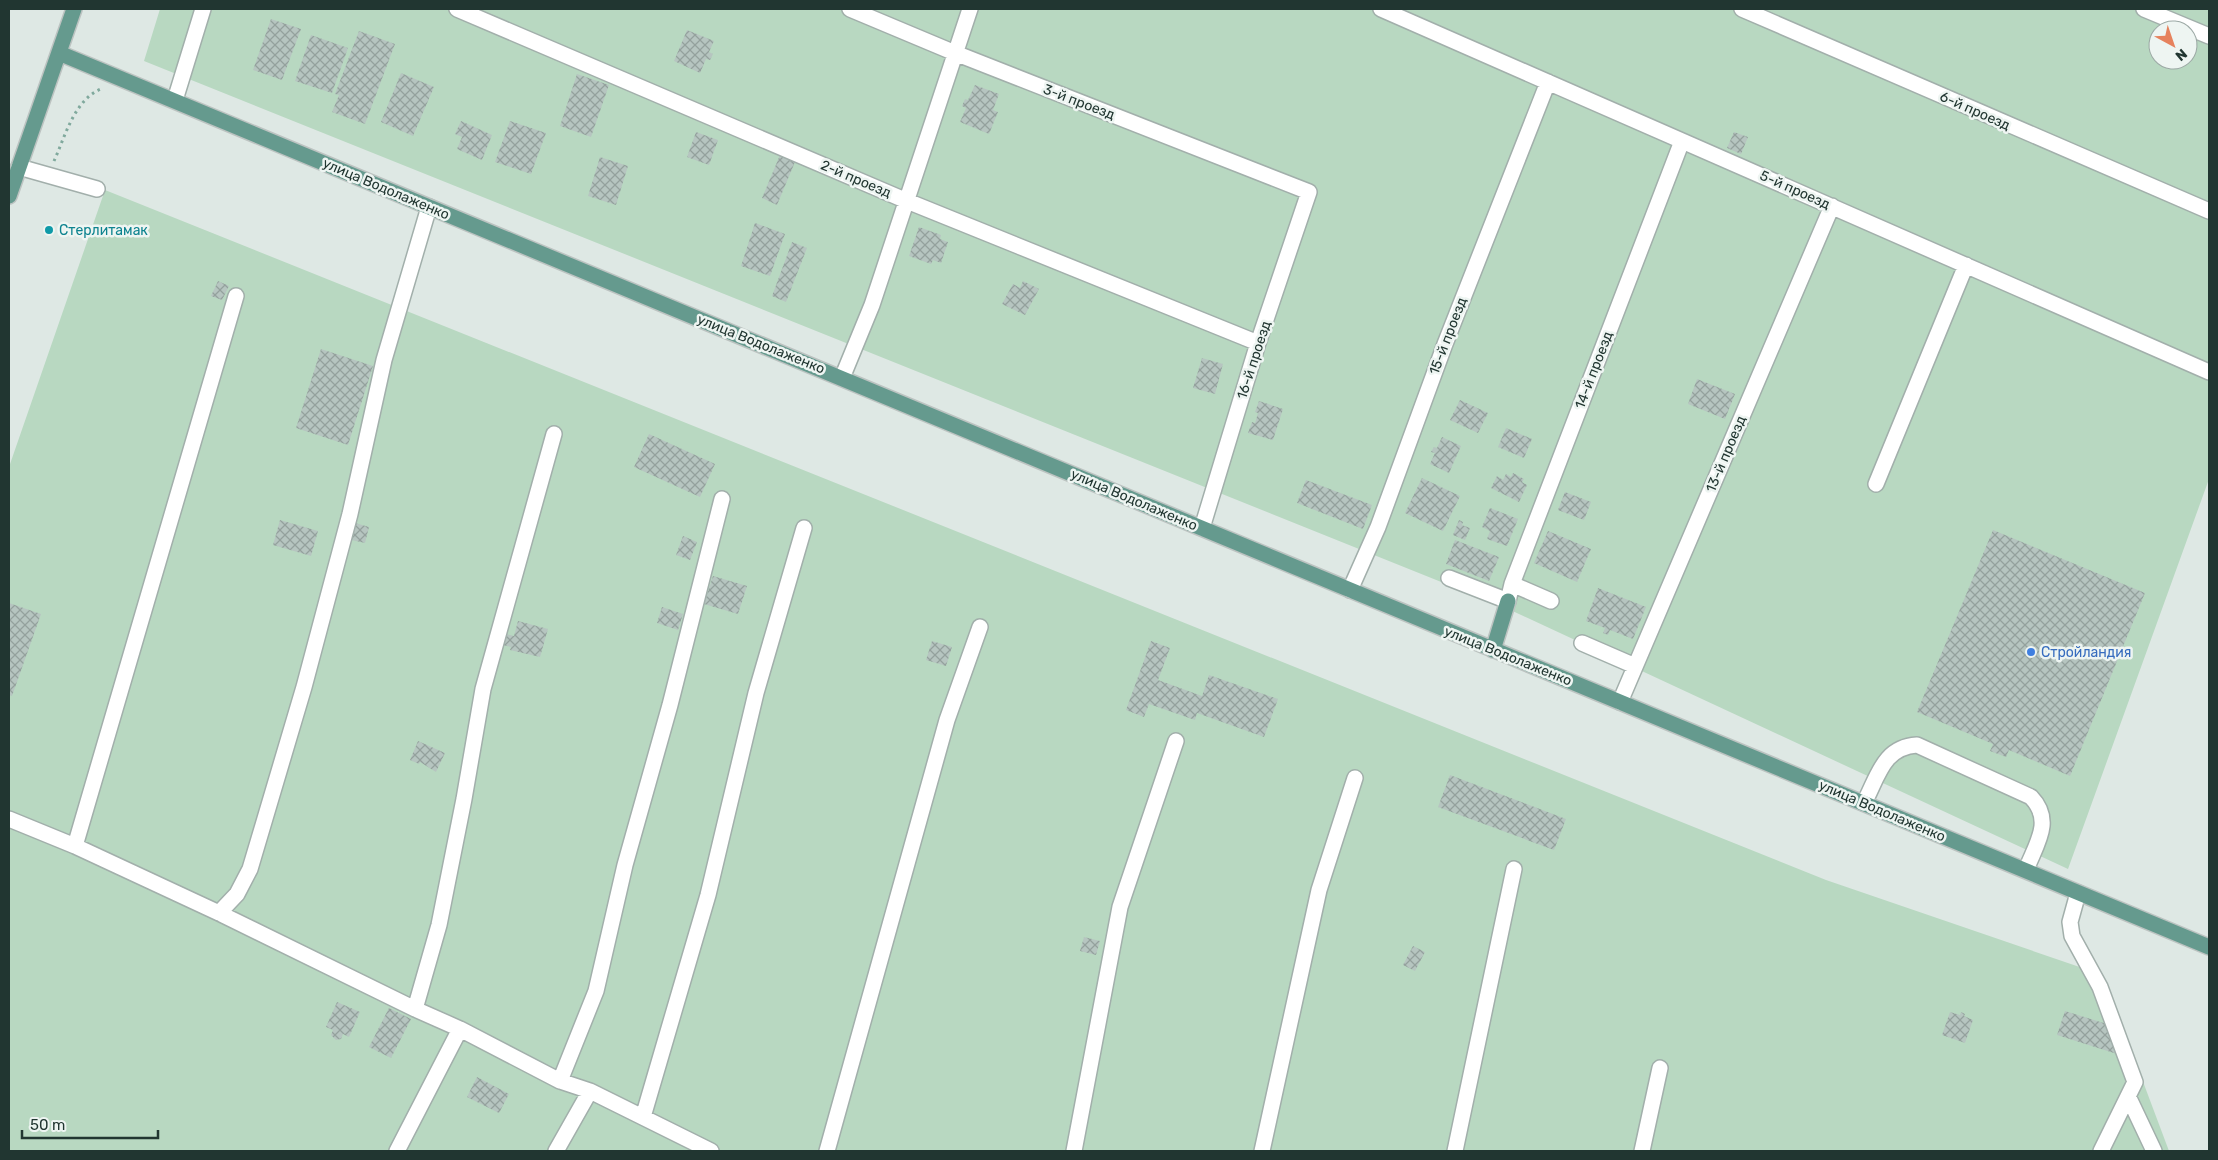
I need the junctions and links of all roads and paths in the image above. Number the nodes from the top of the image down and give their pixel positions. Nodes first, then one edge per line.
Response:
1 (74, 9) edge
2 (203, 9) edge
3 (457, 9) edge
4 (850, 9) edge
5 (970, 9) edge
6 (1381, 9) edge
7 (1742, 9) edge
8 (2144, 9) edge
9 (2209, 36) edge
10 (59, 53) junction
11 (955, 54) junction
12 (1548, 82) junction
13 (175, 100) junction
14 (1682, 141) junction
15 (19, 167) junction
16 (97, 189) dead end
17 (1309, 192) joint
18 (9, 196) edge
19 (907, 201) junction
20 (1832, 206) junction
21 (429, 207) junction
22 (2209, 211) edge
23 (1966, 265) junction
24 (236, 296) dead end
25 (1258, 343) junction
26 (2209, 372) edge
27 (842, 378) junction
28 (554, 434) dead end
29 (1876, 484) dead end
30 (722, 499) dead end
31 (804, 528) dead end
32 (1202, 528) junction
33 (1449, 578) dead end
34 (1512, 584) junction
35 (1350, 590) junction
36 (1508, 601) junction
37 (1551, 601) dead end
38 (980, 626) dead end
39 (1582, 643) dead end
40 (1493, 650) junction
41 (1635, 666) junction
42 (1620, 702) junction
43 (1176, 741) dead end
44 (1355, 778) dead end
45 (1864, 803) junction
46 (9, 819) edge
47 (75, 846) junction
48 (1514, 869) dead end
49 (2026, 870) junction
50 (2078, 893) junction
51 (219, 913) junction
52 (2209, 947) edge
53 (415, 1009) junction
54 (460, 1029) junction
55 (1660, 1068) dead end
56 (560, 1081) junction
57 (590, 1091) junction
58 (2128, 1096) junction
59 (643, 1117) junction
60 (397, 1151) edge
61 (556, 1151) edge
62 (711, 1151) edge
63 (827, 1151) edge
64 (1074, 1151) edge
65 (1262, 1151) edge
66 (1455, 1151) edge
67 (1642, 1151) edge
68 (2101, 1151) edge
69 (2154, 1151) edge

1 - 10 main road
2 - 13 street
3 - 19 street, 2-й проезд
4 - 11 street, 3-й проезд
5 - 11 street
6 - 12 street, 5-й проезд
7 - 22 street, 6-й проезд
8 - 9 street
10 - 13 main road, улица Водолаженко
10 - 15 main road
11 - 17 street, 3-й проезд
11 - 19 street
12 - 14 street, 5-й проезд
12 - 35 street, 15-й проезд
13 - 21 main road, улица Водолаженко
14 - 20 street, 5-й проезд
14 - 34 street, 14-й проезд
15 - 16 street
15 - 18 main road
17 - 25 street, 16-й проезд
19 - 25 street, 2-й проезд
19 - 27 street
20 - 23 street, 5-й проезд
20 - 41 street, 13-й проезд
21 - 27 main road, улица Водолаженко
21 - 51 street
23 - 26 street, 5-й проезд
23 - 29 street
24 - 47 street
25 - 32 street, 16-й проезд
27 - 32 main road, улица Водолаженко
28 - 53 street
30 - 56 street
31 - 59 street
32 - 35 main road, улица Водолаженко
33 - 36 street
34 - 36 street, 14-й проезд
34 - 37 street
35 - 40 main road, улица Водолаженко
36 - 40 main road
38 - 63 street
39 - 41 street
40 - 42 main road, улица Водолаженко
41 - 42 street, 13-й проезд
42 - 45 main road, улица Водолаженко
43 - 64 street
44 - 65 street
45 - 49 main road, улица Водолаженко
45 - 49 street
46 - 47 street
47 - 51 street
48 - 66 street
49 - 50 main road, улица Водолаженко
50 - 52 main road, улица Водолаженко
50 - 58 street
51 - 53 street
53 - 54 street
54 - 56 street
54 - 60 street
55 - 67 street
56 - 57 street
57 - 59 street
57 - 61 street
58 - 68 street
58 - 69 street
59 - 62 street

